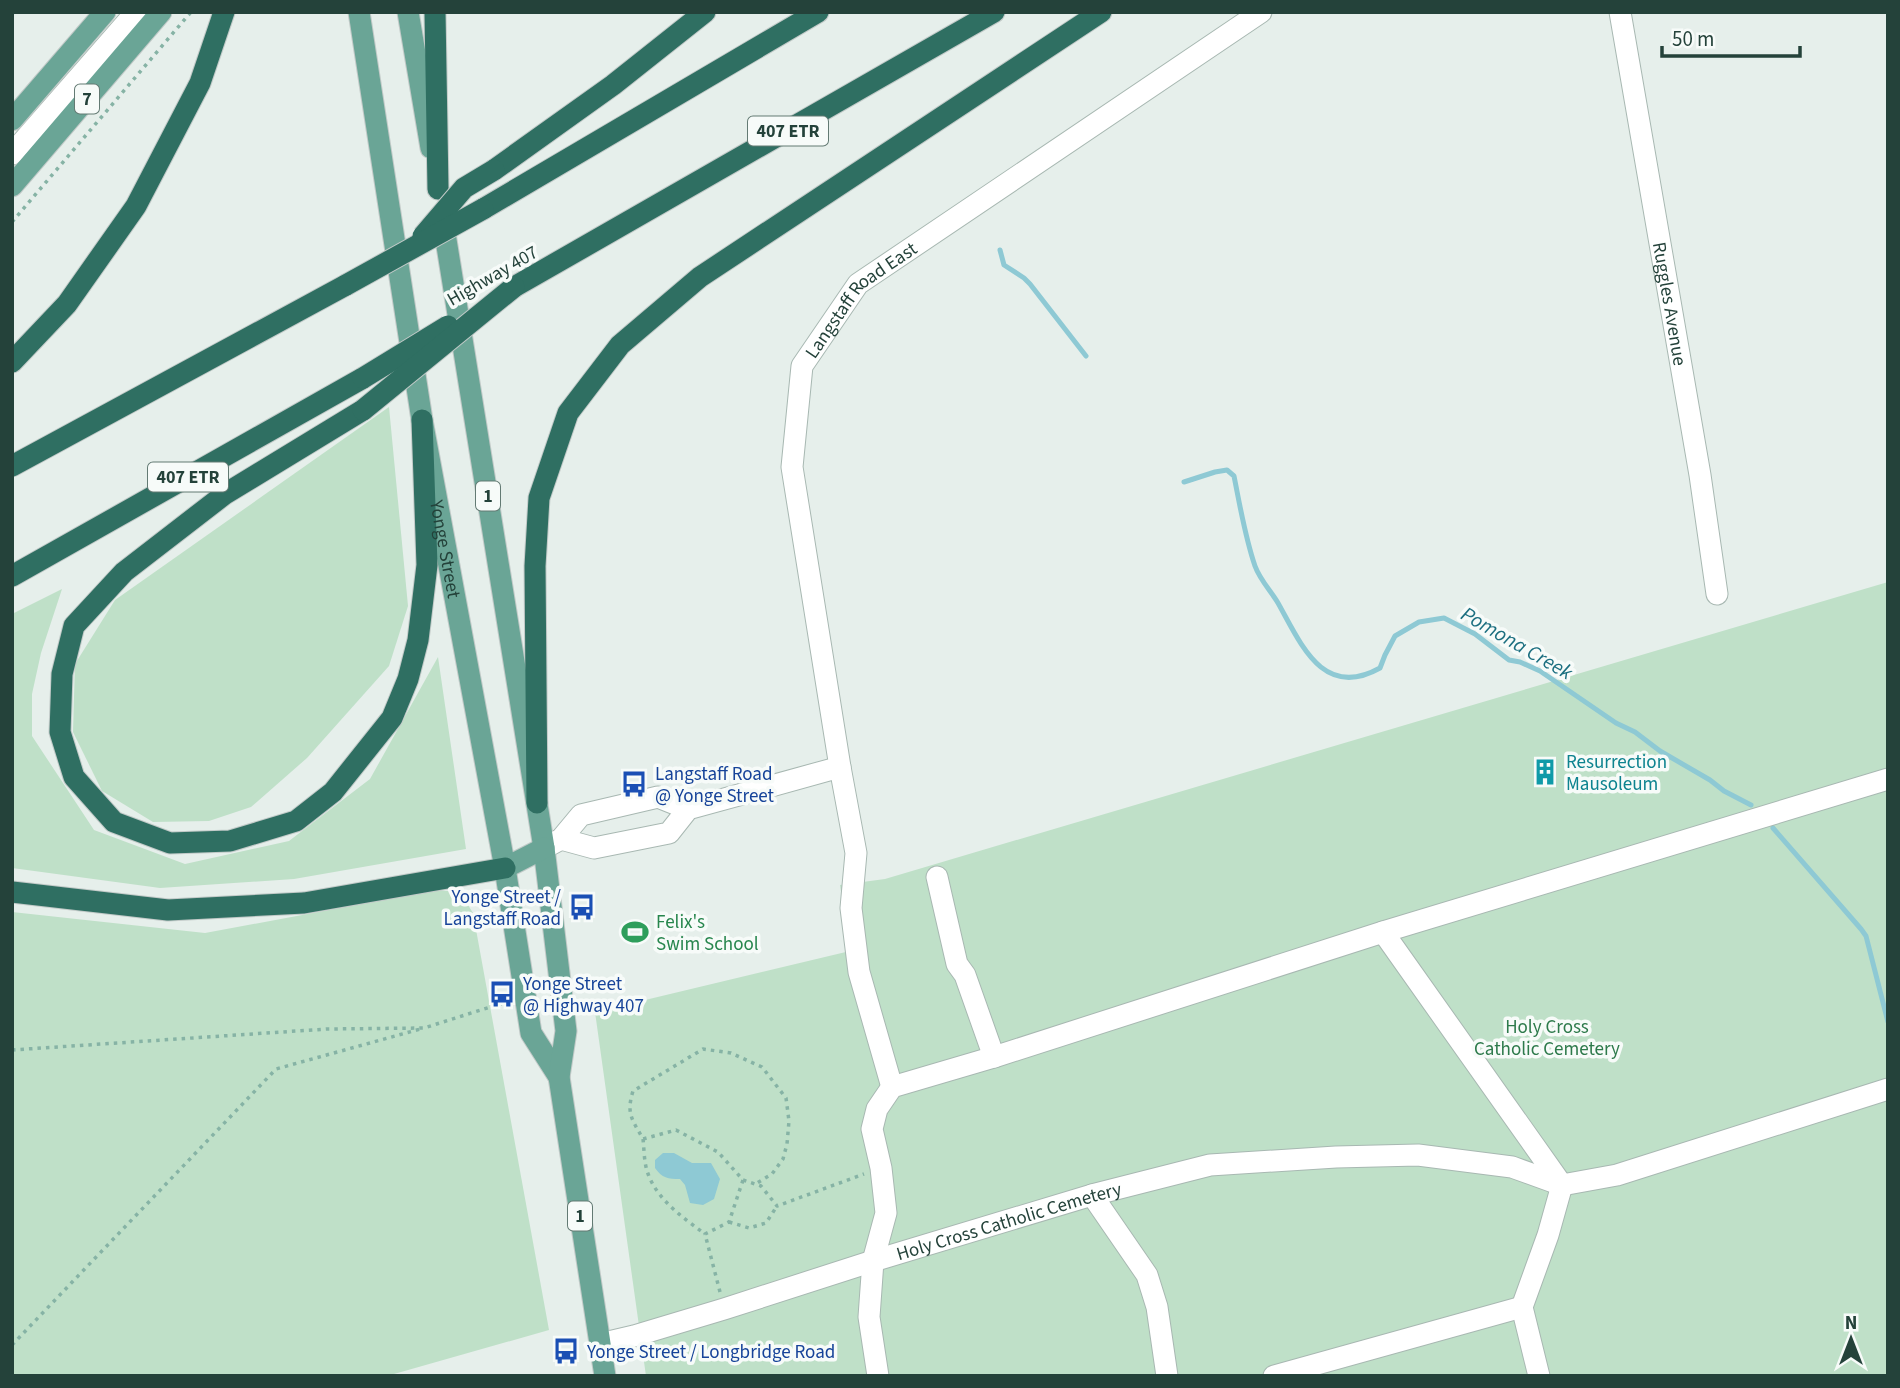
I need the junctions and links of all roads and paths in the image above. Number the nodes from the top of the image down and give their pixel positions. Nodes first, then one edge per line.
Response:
1 (105, 12) edge
2 (136, 12) edge
3 (162, 12) edge
4 (191, 12) edge
5 (224, 12) edge
6 (359, 12) edge
7 (408, 12) edge
8 (435, 12) edge
9 (705, 12) edge
10 (818, 12) edge
11 (994, 12) edge
12 (1101, 12) edge
13 (1261, 12) edge
14 (1620, 12) edge
15 (12, 120) edge
16 (12, 154) edge
17 (12, 186) edge
18 (438, 189) junction
19 (12, 222) edge
20 (413, 248) junction
21 (514, 287) junction
22 (12, 362) edge
23 (422, 420) junction
24 (12, 466) edge
25 (12, 576) edge
26 (1717, 594) dead end
27 (840, 767) junction
28 (1888, 779) edge
29 (537, 803) junction
30 (688, 809) junction
31 (552, 843) junction
32 (505, 867) junction
33 (937, 877) dead end
34 (12, 892) edge
35 (1383, 932) junction
36 (525, 998) junction
37 (424, 1028) junction
38 (12, 1050) edge
39 (994, 1057) junction
40 (559, 1077) junction
41 (892, 1087) junction
42 (1880, 1091) edge
43 (643, 1139) junction
44 (881, 1168) junction
45 (743, 1180) junction
46 (757, 1183) junction
47 (1562, 1185) junction
48 (1092, 1195) junction
49 (777, 1206) junction
50 (729, 1222) junction
51 (705, 1234) junction
52 (873, 1261) junction
53 (1522, 1307) junction
54 (724, 1309) junction
55 (600, 1344) junction
56 (12, 1345) edge
57 (605, 1376) edge
58 (878, 1376) edge
59 (1167, 1376) edge
60 (1274, 1376) edge
61 (1539, 1376) edge

1 - 15 main road, 7
2 - 16 street
3 - 17 main road, 7
4 - 19 path
5 - 22 highway
6 - 23 main road, Yonge Street / 1
7 - 18 main road, Yonge Street / 1
8 - 18 highway
9 - 20 highway, bridge
10 - 20 highway, bridge
11 - 21 highway, Highway 407 / 407 ETR
12 - 29 highway
13 - 27 street, Langstaff Road East
14 - 26 street, Ruggles Avenue
18 - 29 main road, Yonge Street / 1
20 - 24 highway, bridge
21 - 23 highway, bridge
21 - 25 highway, Highway 407 / 407 ETR, bridge
23 - 32 main road, Yonge Street / 1
27 - 30 street
27 - 41 street, Langstaff Road East
28 - 35 street
29 - 31 main road, Yonge Street / 1
30 - 31 street
30 - 31 street
31 - 32 main road
31 - 40 main road, Yonge Street / 1
32 - 34 highway
32 - 36 main road, Yonge Street / 1
33 - 39 street
35 - 39 street
35 - 47 street
36 - 37 path
36 - 40 main road, Yonge Street / 1
37 - 38 path
37 - 56 path
39 - 41 street
40 - 55 main road, Yonge Street / 1
41 - 44 street
42 - 47 street
43 - 45 path
43 - 46 path
43 - 51 path
44 - 49 path
44 - 52 street
45 - 46 path
45 - 50 path
46 - 49 path
47 - 48 street, Holy Cross Catholic Cemetery
47 - 53 street
48 - 52 street, Holy Cross Catholic Cemetery
48 - 59 street
49 - 50 path
50 - 51 path
51 - 54 path
52 - 54 street, Holy Cross Catholic Cemetery
52 - 58 street
53 - 60 street
53 - 61 street
54 - 55 street, Holy Cross Catholic Cemetery
55 - 57 main road, Yonge Street / 1

